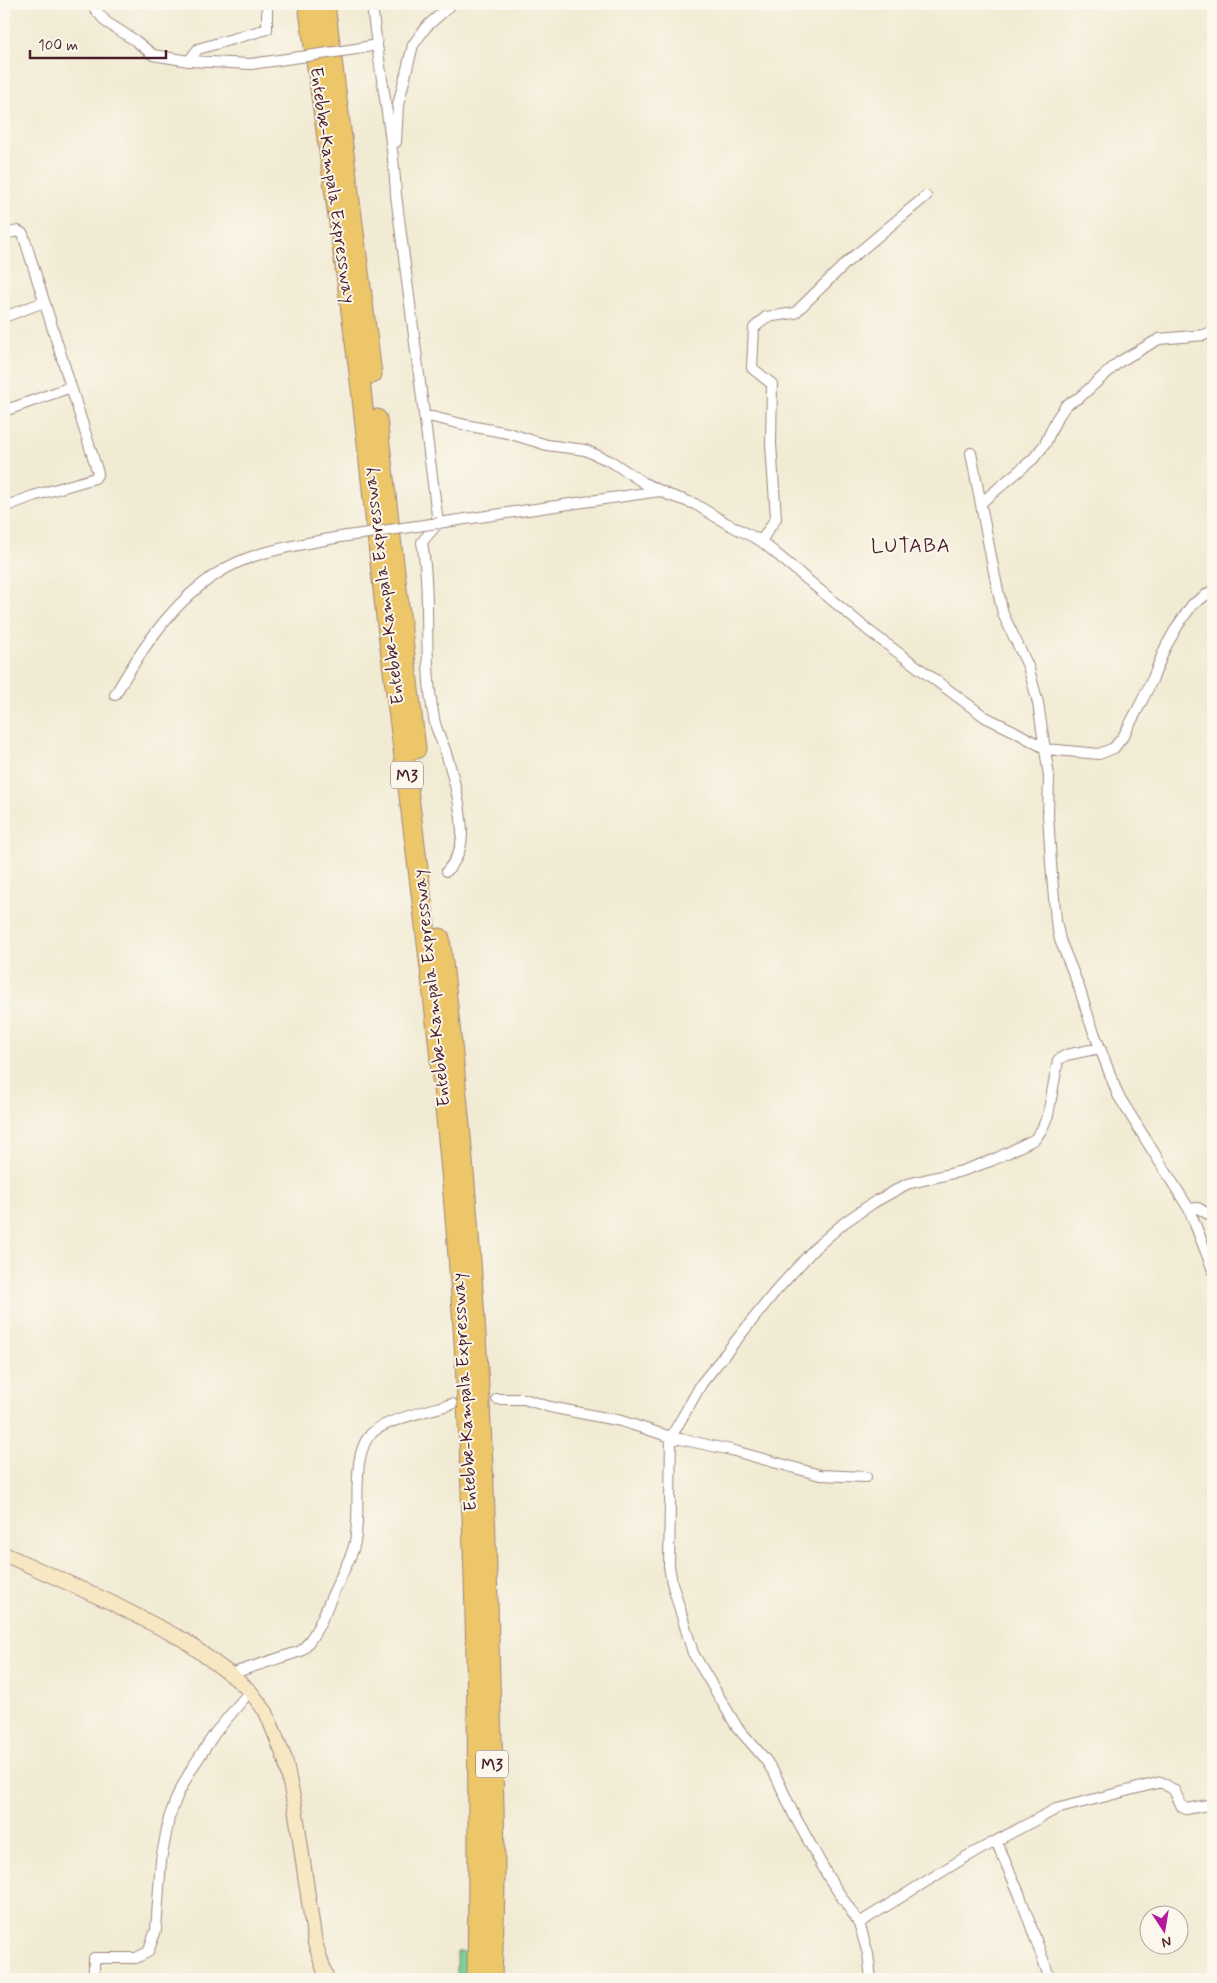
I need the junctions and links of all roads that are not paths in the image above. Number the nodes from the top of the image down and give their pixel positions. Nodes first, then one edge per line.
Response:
1 (92, 4) edge
2 (267, 4) edge
3 (308, 4) edge
4 (325, 4) edge
5 (372, 4) edge
6 (452, 4) edge
7 (376, 45) junction
8 (189, 61) junction
9 (394, 164) junction
10 (926, 196) dead end
11 (4, 234) edge
12 (44, 302) junction
13 (4, 317) edge
14 (1213, 331) edge
15 (71, 387) junction
16 (4, 410) edge
17 (424, 415) junction
18 (971, 452) dead end
19 (660, 491) junction
20 (982, 502) junction
21 (4, 507) edge
22 (438, 523) junction
23 (761, 540) junction
24 (1213, 590) edge
25 (115, 695) dead end
26 (1046, 750) junction
27 (447, 871) dead end
28 (1100, 1048) junction
29 (1189, 1209) junction
30 (1213, 1217) edge
31 (1213, 1270) edge
32 (497, 1399) dead end
33 (452, 1404) dead end
34 (671, 1437) junction
35 (866, 1477) dead end
36 (4, 1554) edge
37 (230, 1674) junction
38 (250, 1691) junction
39 (1213, 1804) edge
40 (996, 1841) junction
41 (858, 1923) junction
42 (94, 1979) edge
43 (327, 1979) edge
44 (477, 1979) edge
45 (492, 1979) edge
46 (871, 1979) edge
47 (1050, 1979) edge

1 - 8 street
2 - 8 street
3 - 44 highway, Entebbe-Kampala Expressway / M3
4 - 45 highway, Entebbe-Kampala Expressway / M3
5 - 7 street
6 - 9 street
7 - 8 street, bridge
7 - 9 street
9 - 17 street
10 - 23 street
11 - 12 street
12 - 13 street
12 - 15 street
14 - 20 street
15 - 16 street
15 - 21 street
17 - 19 street
17 - 22 street
18 - 20 street
19 - 22 street
19 - 23 street
20 - 26 street
22 - 25 street, bridge
22 - 27 street
23 - 26 street
24 - 26 street
26 - 28 street
28 - 29 street
28 - 34 street
29 - 30 street
29 - 31 street
32 - 34 street
33 - 37 street
34 - 35 street
34 - 41 street
36 - 37 main road
37 - 38 main road
38 - 42 street
38 - 43 main road
39 - 40 street
40 - 41 street
40 - 47 street
41 - 46 street

